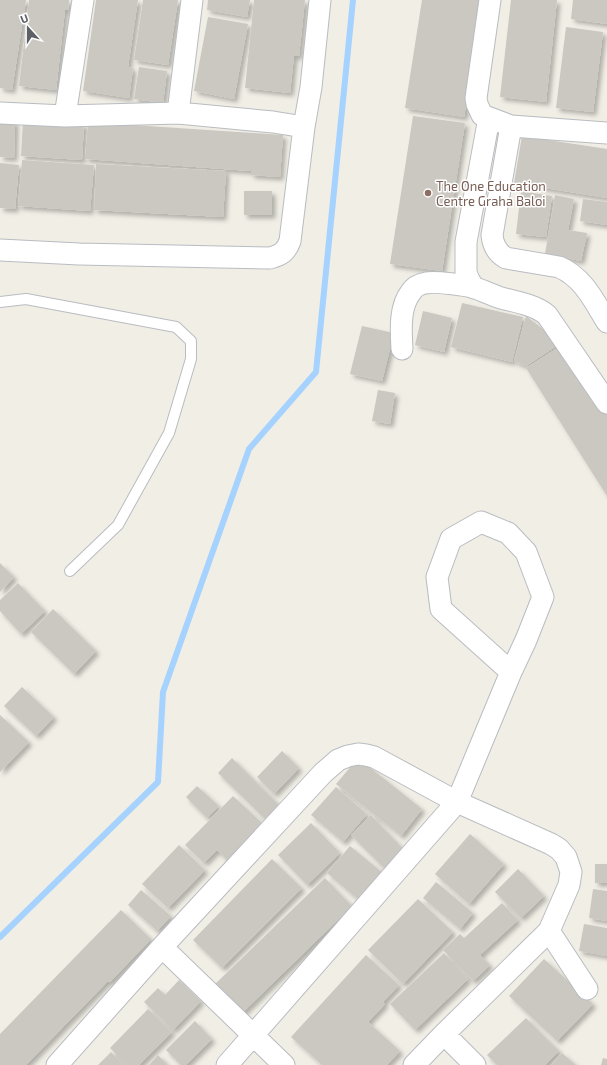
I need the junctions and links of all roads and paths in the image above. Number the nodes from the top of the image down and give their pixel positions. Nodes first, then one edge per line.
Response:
1 (83, 0) edge
2 (192, 0) edge
3 (320, 0) edge
4 (490, 0) edge
5 (0, 113) edge
6 (178, 113) junction
7 (65, 116) junction
8 (489, 118) junction
9 (511, 126) junction
10 (304, 127) junction
11 (607, 133) edge
12 (0, 250) edge
13 (474, 288) junction
14 (0, 302) edge
15 (607, 322) edge
16 (402, 349) dead end
17 (607, 403) edge
18 (70, 571) dead end
19 (511, 672) junction
20 (457, 802) junction
21 (549, 931) junction
22 (162, 947) junction
23 (587, 989) dead end
24 (444, 1034) junction
25 (253, 1036) junction
26 (57, 1065) edge
27 (227, 1065) edge
28 (284, 1065) edge
29 (414, 1065) edge
30 (475, 1065) edge

1 - 7 street
2 - 6 street
3 - 10 street
4 - 8 street
5 - 7 street
6 - 7 street
6 - 10 street
8 - 9 street
8 - 13 street
9 - 11 street
9 - 15 street
10 - 12 street
13 - 16 street
13 - 17 street
14 - 18 lane
19 - 19 street
19 - 20 street
20 - 21 street
20 - 22 street
20 - 25 street
21 - 23 street
21 - 24 street
22 - 25 street
22 - 26 street
24 - 29 street
24 - 30 street
25 - 27 street
25 - 28 street

